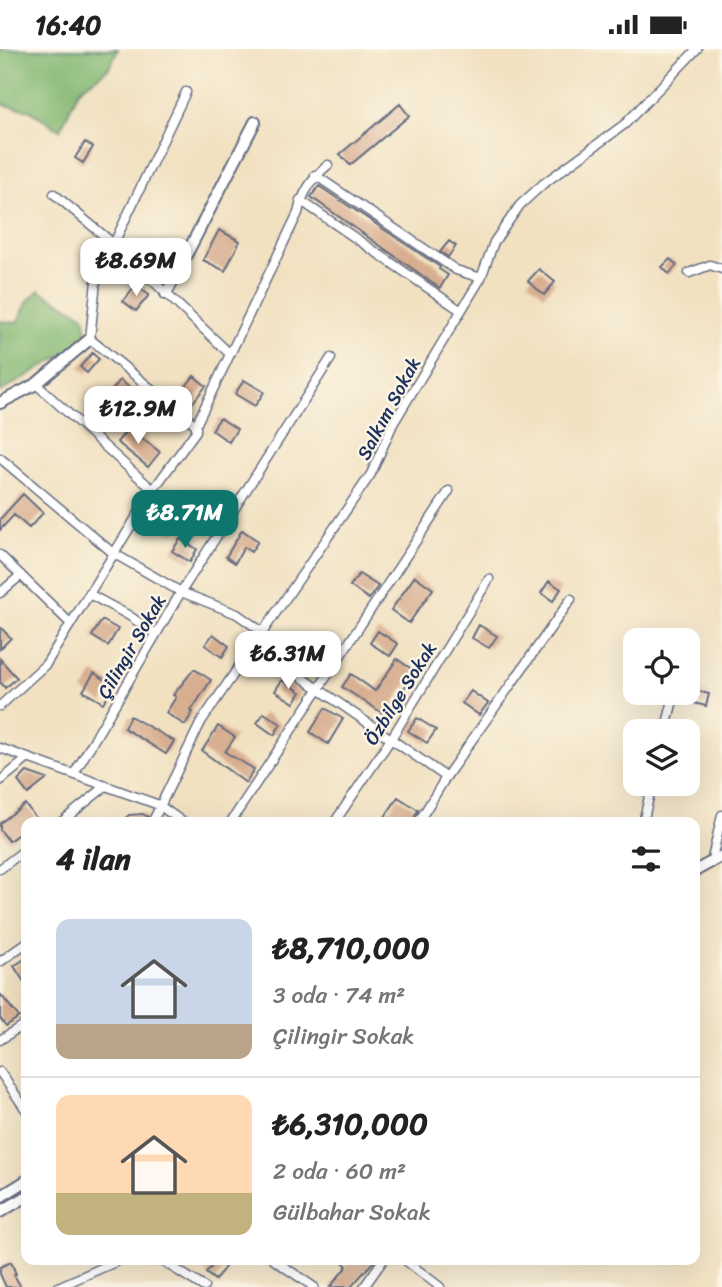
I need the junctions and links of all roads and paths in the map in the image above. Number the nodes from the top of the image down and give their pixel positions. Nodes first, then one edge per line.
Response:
1 (697, 49) edge
2 (186, 92) dead end
3 (255, 122) dead end
4 (328, 165) dead end
5 (315, 175) junction
6 (54, 194) dead end
7 (300, 200) junction
8 (115, 245) junction
9 (722, 269) edge
10 (688, 273) dead end
11 (481, 278) junction
12 (166, 294) junction
13 (460, 310) junction
14 (90, 339) junction
15 (230, 354) junction
16 (331, 358) dead end
17 (36, 384) junction
18 (0, 403) edge
19 (196, 425) junction
20 (0, 458) edge
21 (153, 491) junction
22 (449, 491) dead end
23 (113, 553) junction
24 (0, 555) edge
25 (21, 575) junction
26 (489, 579) dead end
27 (181, 592) junction
28 (0, 593) edge
29 (89, 594) junction
30 (571, 599) dead end
31 (71, 624) junction
32 (264, 633) junction
33 (156, 634) junction
34 (255, 645) junction
35 (318, 689) junction
36 (0, 706) edge
37 (391, 739) junction
38 (0, 748) edge
39 (27, 759) junction
40 (74, 774) junction
41 (446, 777) junction
42 (0, 781) edge
43 (106, 786) junction
44 (649, 796) edge
45 (159, 805) junction
46 (722, 815) edge
47 (67, 817) edge
48 (154, 817) edge
49 (176, 817) edge
50 (234, 817) edge
51 (338, 817) edge
52 (422, 817) edge
53 (644, 817) edge
54 (21, 853) edge
55 (722, 856) edge
56 (711, 863) junction
57 (700, 868) edge
58 (0, 869) edge
59 (21, 947) edge
60 (0, 962) edge
61 (21, 1026) edge
62 (0, 1040) edge
63 (0, 1072) edge
64 (21, 1101) edge
65 (21, 1184) edge
66 (0, 1197) edge
67 (21, 1200) edge
68 (0, 1212) edge
69 (109, 1265) edge
70 (169, 1265) edge
71 (281, 1265) edge
72 (379, 1265) edge
73 (411, 1265) edge
74 (428, 1278) junction
75 (58, 1287) edge
76 (204, 1287) edge
77 (314, 1287) edge
78 (363, 1287) edge
79 (424, 1287) edge
80 (440, 1287) edge

1 - 11 street, Salkım Sokak
2 - 8 street
3 - 12 street
4 - 5 street
5 - 7 street
5 - 11 street
6 - 8 street
7 - 13 street
7 - 15 street
8 - 12 street
8 - 14 street
9 - 10 street
11 - 13 street, Salkım Sokak
12 - 15 street
13 - 32 street, Salkım Sokak
14 - 17 street
14 - 19 street
15 - 19 street
16 - 27 street, Çilingir Sokak
17 - 18 street
17 - 21 street
19 - 21 street
20 - 23 street
21 - 23 street
22 - 35 street
23 - 27 street
23 - 29 street
24 - 25 street
25 - 28 street
25 - 31 street
26 - 37 street, Özbilge Sokak
27 - 32 street
27 - 33 street, Çilingir Sokak
29 - 31 street
29 - 33 street
30 - 41 street
31 - 36 street
32 - 34 street, Salkım Sokak
33 - 40 street, Çilingir Sokak
34 - 35 street
34 - 45 street, Salkım Sokak
35 - 37 street
35 - 50 street
37 - 41 street
37 - 51 street, Özbilge Sokak
38 - 39 street
39 - 40 street
39 - 42 street
40 - 43 street
41 - 52 street
43 - 45 street
43 - 47 street
44 - 53 street
45 - 48 street, Salkım Sokak
45 - 49 street
46 - 56 street
54 - 58 street
55 - 56 street
56 - 57 street
59 - 60 street
61 - 62 street
63 - 64 street
65 - 66 street
67 - 68 street
69 - 75 street
70 - 76 street
71 - 77 street
72 - 78 street
73 - 74 street
74 - 79 street
74 - 80 street

